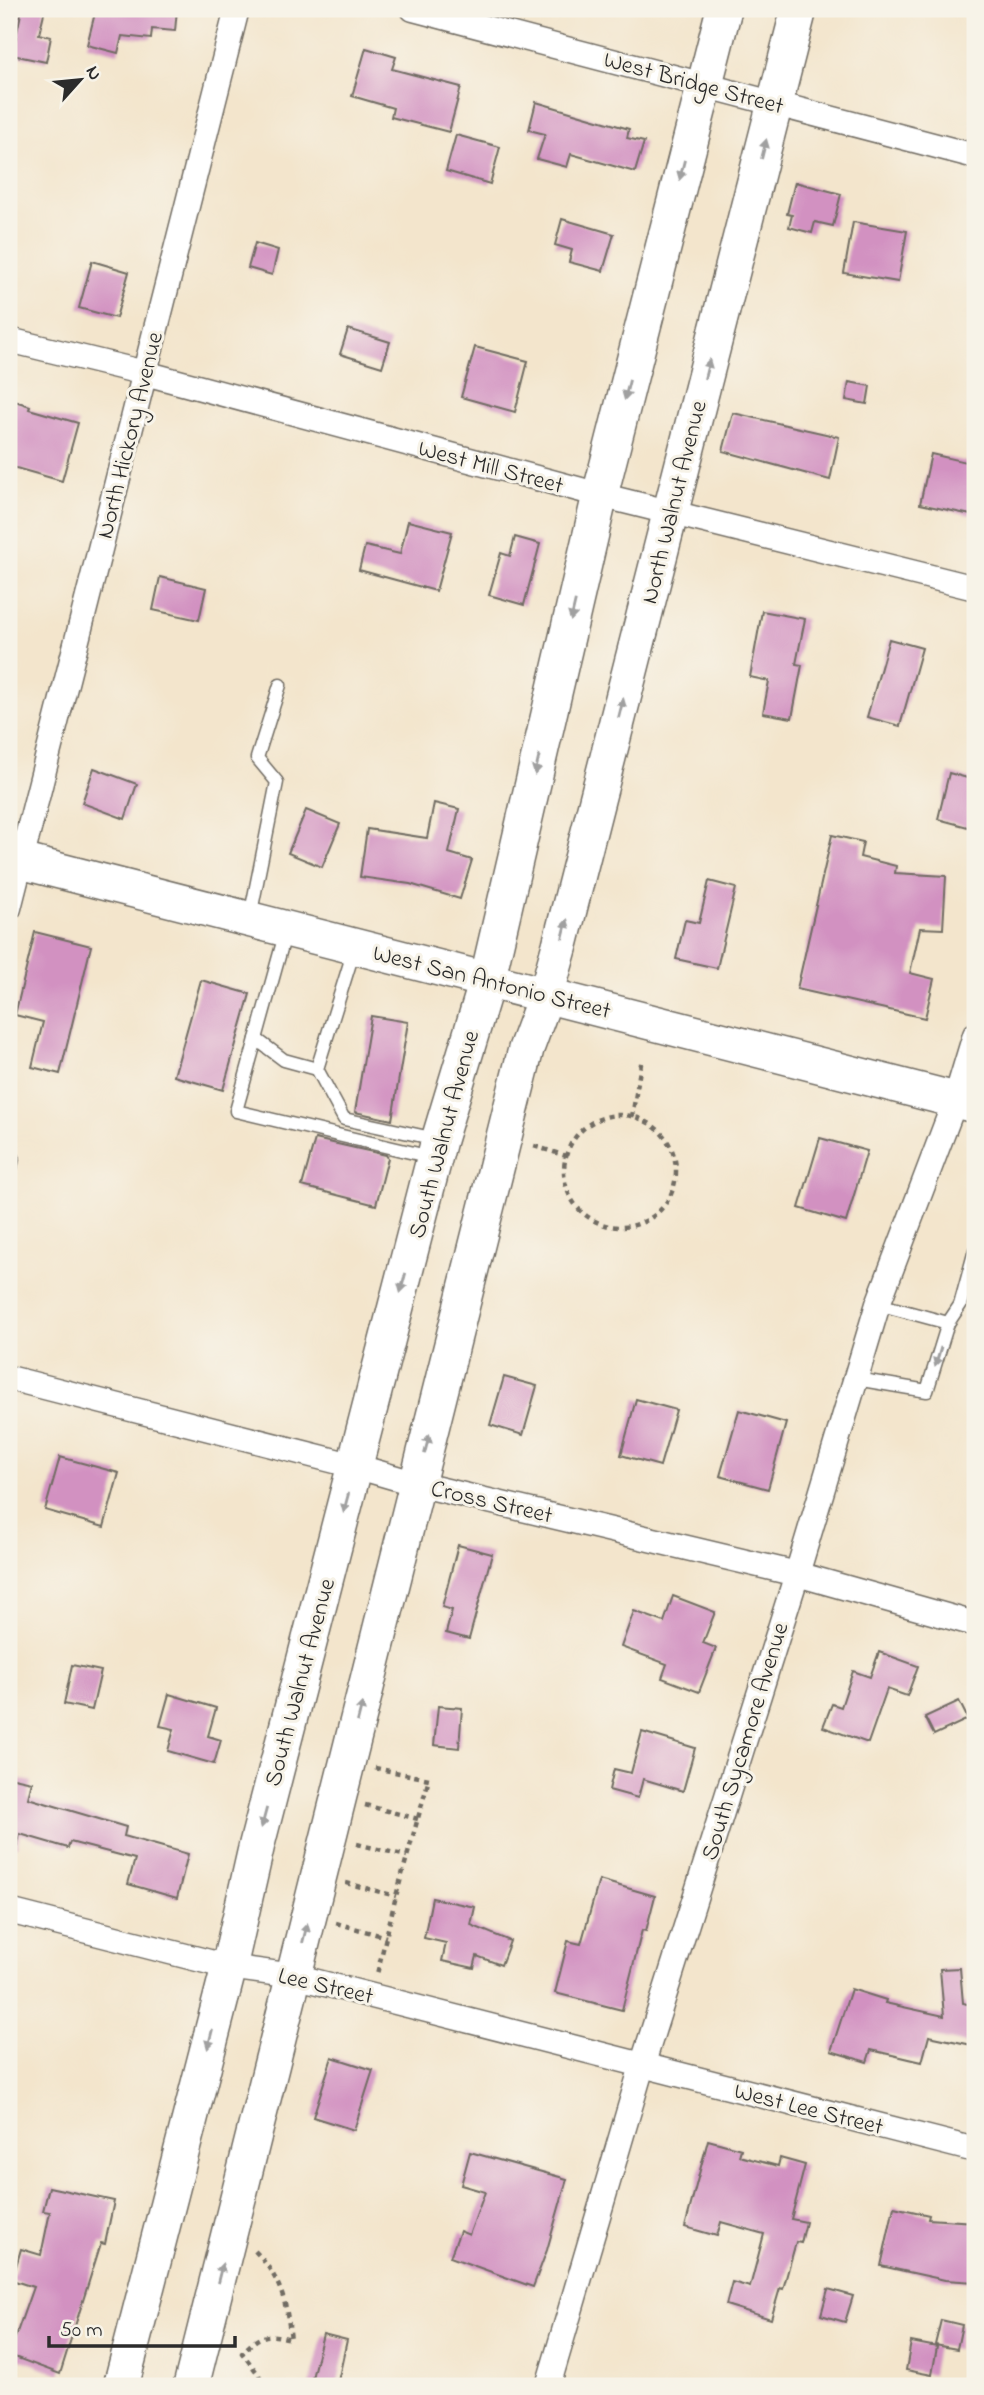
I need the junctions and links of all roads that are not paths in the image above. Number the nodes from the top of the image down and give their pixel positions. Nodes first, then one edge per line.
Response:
1 (237, 9) edge
2 (413, 9) edge
3 (724, 9) edge
4 (799, 9) edge
5 (703, 85) junction
6 (776, 103) junction
7 (975, 156) edge
8 (9, 340) edge
9 (145, 373) junction
10 (600, 495) junction
11 (671, 513) junction
12 (975, 588) edge
13 (280, 685) dead end
14 (15, 859) edge
15 (9, 908) edge
16 (249, 921) junction
17 (286, 929) junction
18 (355, 947) junction
19 (486, 981) junction
20 (547, 995) junction
21 (975, 1035) edge
22 (256, 1039) junction
23 (317, 1069) junction
24 (965, 1103) edge
25 (437, 1149) junction
26 (9, 1156) edge
27 (9, 1176) edge
28 (975, 1250) edge
29 (878, 1304) junction
30 (948, 1323) junction
31 (9, 1378) edge
32 (856, 1378) junction
33 (355, 1466) junction
34 (417, 1484) junction
35 (797, 1574) junction
36 (975, 1624) edge
37 (9, 1911) edge
38 (229, 1966) junction
39 (294, 1976) junction
40 (642, 2066) junction
41 (975, 2150) edge
42 (121, 2386) edge
43 (191, 2386) edge
44 (548, 2386) edge

1 - 9 street, North Hickory Avenue
2 - 5 street, West Bridge Street
3 - 5 main road
4 - 6 main road, North Walnut Avenue
5 - 6 street, West Bridge Street
5 -> 10 main road
6 - 7 street, West Bridge Street
11 -> 6 main road, North Walnut Avenue
8 - 9 street, West Mill Street
9 - 10 street, West Mill Street
9 - 14 street, North Hickory Avenue
10 - 11 street, West Mill Street
10 -> 19 main road
11 - 12 street, West Mill Street
20 -> 11 main road, North Walnut Avenue
13 - 16 lane
14 - 15 street, North Hickory Avenue
14 - 16 main road, West San Antonio Street
16 - 17 main road, West San Antonio Street
17 - 18 main road, West San Antonio Street
17 - 22 lane
18 - 19 main road, West San Antonio Street
18 - 23 lane
19 - 20 main road, West San Antonio Street
19 - 25 main road, South Walnut Avenue
20 - 24 main road, West San Antonio Street
34 -> 20 main road
21 - 24 street, South Sycamore Avenue
22 - 23 lane
22 - 25 lane
23 - 25 lane
24 - 29 street, South Sycamore Avenue
25 -> 33 main road, South Walnut Avenue
26 - 27 lane
28 - 30 lane
29 - 30 lane
29 - 32 street, South Sycamore Avenue
30 -> 32 lane
31 - 33 street, Cross Street
32 - 35 street, South Sycamore Avenue
33 - 34 street, Cross Street
33 -> 38 main road, South Walnut Avenue
34 - 35 street, Cross Street
39 -> 34 main road
35 - 36 street, Cross Street
35 - 40 street, South Sycamore Avenue
37 - 38 street, Lee Street
38 - 39 street, Lee Street
38 -> 42 main road, South Walnut Avenue
39 - 40 street, Lee Street
43 -> 39 main road
40 - 41 street, West Lee Street
40 - 44 street, South Sycamore Avenue

